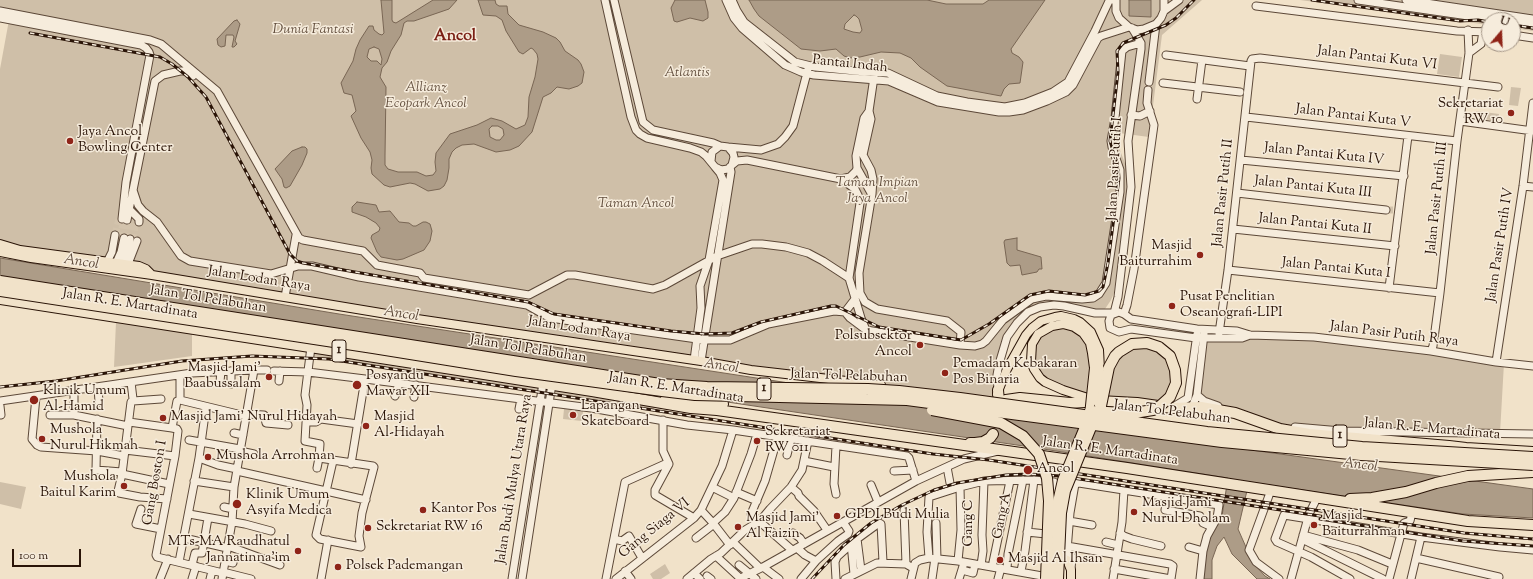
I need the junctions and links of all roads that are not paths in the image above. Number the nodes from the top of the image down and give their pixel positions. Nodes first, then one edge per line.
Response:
1 (605, 0) edge
2 (614, 0) edge
3 (726, 0) edge
4 (732, 0) edge
5 (1111, 0) edge
6 (1116, 0) edge
7 (1164, 0) edge
8 (1179, 0) edge
9 (1358, 0) edge
10 (1406, 0) edge
11 (1256, 6) dead end
12 (0, 11) edge
13 (1164, 11) junction
14 (0, 18) edge
15 (1481, 18) edge
16 (1533, 19) edge
17 (1521, 23) edge
18 (1156, 24) junction
19 (1533, 25) edge
20 (67, 28) junction
21 (1131, 28) junction
22 (1468, 30) junction
23 (1481, 31) edge
24 (1521, 36) edge
25 (1533, 38) edge
26 (1140, 42) junction
27 (1481, 44) edge
28 (1469, 53) junction
29 (1166, 56) dead end
30 (1252, 58) joint
31 (1202, 60) junction
32 (793, 65) junction
33 (809, 66) junction
34 (1250, 66) junction
35 (874, 72) junction
36 (807, 74) junction
37 (201, 77) junction
38 (874, 80) junction
39 (145, 83) junction
40 (1163, 83) dead end
41 (1465, 83) junction
42 (153, 85) junction
43 (1198, 87) junction
44 (1498, 87) dead end
45 (1240, 92) dead end
46 (1197, 99) dead end
47 (1533, 103) edge
48 (869, 111) junction
49 (1150, 111) junction
50 (1131, 115) junction
51 (1246, 117) junction
52 (1460, 121) junction
53 (1531, 131) edge
54 (1408, 136) junction
55 (1457, 141) junction
56 (720, 146) junction
57 (728, 147) junction
58 (1241, 160) junction
59 (713, 164) junction
60 (731, 166) junction
61 (857, 168) junction
62 (1404, 176) junction
63 (841, 178) junction
64 (1523, 186) junction
65 (1533, 187) edge
66 (132, 190) junction
67 (1237, 193) junction
68 (872, 194) junction
69 (1393, 210) junction
70 (125, 216) junction
71 (858, 221) junction
72 (139, 222) dead end
73 (867, 222) junction
74 (1233, 229) junction
75 (296, 236) junction
76 (0, 244) edge
77 (1395, 246) junction
78 (0, 252) edge
79 (717, 256) junction
80 (709, 260) junction
81 (117, 263) junction
82 (290, 268) junction
83 (1228, 270) junction
84 (152, 275) junction
85 (849, 278) junction
86 (0, 281) edge
87 (1389, 288) junction
88 (0, 292) edge
89 (1440, 293) junction
90 (285, 297) junction
91 (855, 299) junction
92 (0, 300) edge
93 (0, 304) edge
94 (845, 312) junction
95 (1114, 313) junction
96 (1124, 314) junction
97 (192, 329) junction
98 (1201, 329) junction
99 (866, 330) junction
100 (1219, 334) junction
101 (1196, 338) junction
102 (1204, 338) junction
103 (701, 339) junction
104 (960, 345) junction
105 (311, 347) junction
106 (1433, 350) junction
107 (697, 360) junction
108 (1496, 362) junction
109 (1533, 366) edge
110 (1097, 369) junction
111 (254, 370) junction
112 (220, 371) junction
113 (231, 371) junction
114 (274, 371) junction
115 (308, 372) junction
116 (180, 375) junction
117 (365, 379) junction
118 (279, 381) dead end
119 (383, 381) junction
120 (131, 382) junction
121 (220, 382) dead end
122 (400, 383) junction
123 (231, 384) dead end
124 (547, 384) junction
125 (416, 386) junction
126 (98, 388) junction
127 (382, 389) dead end
128 (998, 390) junction
129 (74, 392) junction
130 (1197, 395) junction
131 (396, 396) dead end
132 (36, 397) junction
133 (414, 397) dead end
134 (133, 399) dead end
135 (521, 399) junction
136 (823, 399) junction
137 (161, 400) dead end
138 (180, 400) junction
139 (0, 401) edge
140 (1099, 401) junction
141 (99, 402) dead end
142 (540, 402) junction
143 (549, 403) junction
144 (999, 405) junction
145 (0, 406) edge
146 (206, 407) junction
147 (1192, 407) junction
148 (1020, 408) junction
149 (1172, 408) junction
150 (519, 410) dead end
151 (1, 415) edge
152 (50, 415) dead end
153 (74, 415) junction
154 (246, 415) junction
155 (97, 419) junction
156 (663, 420) junction
157 (537, 421) junction
158 (306, 422) junction
159 (546, 422) junction
160 (129, 424) junction
161 (358, 424) junction
162 (288, 425) dead end
163 (172, 428) junction
164 (733, 430) junction
165 (1090, 432) junction
166 (234, 433) dead end
167 (757, 434) junction
168 (993, 434) junction
169 (1533, 434) edge
170 (243, 435) junction
171 (778, 436) junction
172 (1407, 437) junction
173 (791, 439) junction
174 (189, 440) dead end
175 (808, 442) junction
176 (201, 443) junction
177 (1533, 445) edge
178 (836, 446) junction
179 (1449, 446) junction
180 (998, 448) junction
181 (240, 450) junction
182 (97, 451) junction
183 (1533, 452) edge
184 (124, 453) junction
185 (254, 454) dead end
186 (787, 455) dead end
187 (175, 456) junction
188 (1533, 457) edge
189 (198, 458) junction
190 (319, 458) junction
191 (333, 461) junction
192 (804, 461) junction
193 (351, 464) junction
194 (669, 464) junction
195 (1533, 465) edge
196 (834, 467) junction
197 (317, 468) dead end
198 (947, 468) junction
199 (237, 470) junction
200 (913, 470) junction
201 (894, 472) dead end
202 (1533, 472) edge
203 (122, 473) junction
204 (529, 476) junction
205 (537, 477) junction
206 (1023, 480) junction
207 (1034, 480) junction
208 (916, 481) junction
209 (984, 481) junction
210 (1010, 481) junction
211 (194, 482) junction
212 (950, 483) dead end
213 (169, 484) junction
214 (871, 485) dead end
215 (234, 487) junction
216 (712, 487) junction
217 (791, 487) junction
218 (960, 487) junction
219 (1124, 490) junction
220 (1270, 490) junction
221 (326, 491) junction
222 (836, 494) dead end
223 (735, 495) junction
224 (1167, 498) junction
225 (167, 499) junction
226 (1321, 499) junction
227 (366, 500) junction
228 (757, 501) junction
229 (878, 502) junction
230 (224, 508) dead end
231 (141, 509) dead end
232 (233, 509) junction
233 (701, 510) junction
234 (904, 510) dead end
235 (1412, 513) junction
236 (189, 514) junction
237 (208, 518) junction
238 (694, 518) junction
239 (1308, 518) junction
240 (760, 521) junction
241 (1069, 521) junction
242 (232, 522) junction
243 (843, 522) junction
244 (936, 523) dead end
245 (713, 524) junction
246 (1092, 525) dead end
247 (1533, 525) edge
248 (1212, 527) junction
249 (162, 529) junction
250 (827, 530) junction
251 (271, 531) dead end
252 (1026, 532) junction
253 (793, 533) dead end
254 (1120, 533) junction
255 (1401, 533) junction
256 (1046, 534) junction
257 (847, 535) junction
258 (1302, 537) junction
259 (1421, 537) junction
260 (184, 538) junction
261 (696, 538) dead end
262 (614, 539) junction
263 (328, 540) junction
264 (1321, 540) junction
265 (204, 542) junction
266 (854, 542) junction
267 (1106, 542) dead end
268 (731, 543) junction
269 (1118, 544) junction
270 (1067, 546) junction
271 (1161, 546) dead end
272 (228, 547) junction
273 (798, 547) junction
274 (1189, 547) dead end
275 (1317, 547) junction
276 (1533, 550) edge
277 (1203, 551) junction
278 (1298, 551) junction
279 (1117, 554) junction
280 (716, 556) junction
281 (933, 557) junction
282 (642, 558) junction
283 (1416, 558) junction
284 (168, 559) junction
285 (960, 560) junction
286 (225, 561) junction
287 (816, 561) junction
288 (179, 562) junction
289 (883, 562) junction
290 (233, 563) dead end
291 (739, 564) dead end
292 (906, 564) junction
293 (980, 564) junction
294 (1043, 564) junction
295 (1392, 564) junction
296 (280, 565) dead end
297 (992, 565) junction
298 (194, 566) junction
299 (762, 568) junction
300 (914, 568) junction
301 (1005, 568) junction
302 (1021, 569) junction
303 (1114, 569) junction
304 (860, 570) junction
305 (962, 570) junction
306 (1071, 570) junction
307 (212, 571) junction
308 (625, 571) junction
309 (694, 573) junction
310 (854, 574) junction
311 (222, 575) edge
312 (972, 576) edge
313 (1152, 577) edge
314 (1499, 577) dead end
315 (706, 578) edge
316 (743, 578) edge
317 (1043, 578) edge
318 (161, 579) edge
319 (192, 579) edge
320 (210, 579) edge
321 (248, 579) edge
322 (321, 579) edge
323 (512, 579) edge
324 (522, 579) edge
325 (606, 579) edge
326 (616, 579) edge
327 (631, 579) edge
328 (687, 579) edge
329 (756, 579) edge
330 (779, 579) edge
331 (801, 579) edge
332 (836, 579) edge
333 (845, 579) edge
334 (911, 579) edge
335 (932, 579) edge
336 (959, 579) edge
337 (998, 579) edge
338 (1052, 579) edge
339 (1059, 579) edge
340 (1071, 579) edge
341 (1113, 579) edge
342 (1200, 579) edge
343 (1279, 579) edge
344 (1291, 579) edge
345 (1350, 579) edge
346 (1383, 579) edge
347 (1389, 579) edge
348 (1411, 579) edge

1 - 59 street
2 - 56 street
3 - 32 street, Pantai Indah
4 - 32 street, Pantai Indah
5 - 35 street, Pantai Indah
6 - 21 street
7 - 13 street
8 - 13 street
9 - 15 street
10 - 16 street
11 - 22 street
12 - 20 street
13 - 18 street
14 - 20 street
17 - 19 street
18 - 21 street, Pantai Indah
18 - 49 street, Jalan Pasir Putih I
20 - 37 street
20 - 39 street
21 - 26 street
21 - 38 street, Pantai Indah
22 - 23 street
22 - 28 street, Jalan Pasir Putih III
24 - 25 street
26 - 50 street, Jalan Pasir Putih I
26 - 104 street
27 - 28 street
28 - 41 street, Jalan Pasir Putih III
29 - 31 street
30 - 34 street, Jalan Pasir Putih II
30 - 41 street, Jalan Pantai Kuta VI
31 - 34 street
31 - 43 street
32 - 33 street, Pantai Indah
32 - 36 street, Pantai Indah
33 - 35 street, Pantai Indah
33 - 36 street
34 - 51 street, Jalan Pasir Putih II
35 - 38 street
36 - 38 street, Pantai Indah
36 - 57 street
37 - 42 street
37 - 75 street
38 - 48 street
39 - 42 street
39 - 70 street
40 - 43 street
41 - 44 street, Jalan Pantai Kuta VI
41 - 52 street, Jalan Pasir Putih III
42 - 66 street
43 - 45 street
43 - 46 street
47 - 53 street, Jalan Pasir Putih IV
48 - 61 street
48 - 68 street
49 - 50 street
49 - 96 street, Jalan Pasir Putih I
50 - 95 street, Jalan Pasir Putih I
51 - 54 street, Jalan Pantai Kuta V
51 - 58 street, Jalan Pasir Putih II
52 - 53 street
52 - 55 street, Jalan Pasir Putih III
53 - 64 street, Jalan Pasir Putih IV
54 - 55 street, Jalan Pantai Kuta V
54 - 62 street
55 - 89 street, Jalan Pasir Putih III
56 - 57 street
56 - 59 street
57 - 60 street
58 - 62 street, Jalan Pantai Kuta IV
58 - 67 street, Jalan Pasir Putih II
59 - 60 street
59 - 80 street
60 - 63 street
60 - 79 street
61 - 63 street
61 - 68 street
62 - 69 street
63 - 71 street
64 - 65 street
64 - 108 street, Jalan Pasir Putih IV
66 - 70 street
66 - 82 street
67 - 69 street, Jalan Pantai Kuta III
67 - 74 street, Jalan Pasir Putih II
68 - 73 street
69 - 77 street
70 - 72 street
71 - 73 street
71 - 85 street
73 - 104 street
74 - 77 street, Jalan Pantai Kuta II
74 - 83 street, Jalan Pasir Putih II
75 - 80 street
75 - 82 street
76 - 81 main road, Jalan Lodan Raya
77 - 87 street
78 - 84 main road, Jalan Lodan Raya
79 - 80 street
79 - 85 street
79 - 103 street
80 - 103 street
81 - 81 street
81 - 84 main road, Jalan Lodan Raya
82 - 90 street
82 - 103 street
83 - 87 street, Jalan Pantai Kuta I
83 - 100 street, Jalan Pasir Putih II
84 - 90 main road, Jalan Lodan Raya
85 - 91 street
86 - 148 highway, Jalan Tol Pelabuhan / 1, bridge
87 - 89 street, Jalan Pantai Kuta I
88 - 136 highway, Jalan Tol Pelabuhan / 1, bridge
88 - 168 highway, Jalan R. E. Martadinata / 1
89 - 106 street, Jalan Pasir Putih III
90 - 107 main road, Jalan Lodan Raya
91 - 94 street
91 - 99 street
92 - 97 highway, Jalan R. E. Martadinata / 1
93 - 97 highway
94 - 99 street
94 - 103 street
95 - 96 street, Jalan Pasir Putih Raya
95 - 101 street, Jalan Pasir Putih Raya
95 - 128 street, Jalan Pasir Putih Raya
96 - 98 street, Jalan Pasir Putih Raya
97 - 105 highway, Jalan R. E. Martadinata / 1
98 - 100 street, Jalan Pasir Putih Raya
98 - 101 street
98 - 102 street
99 - 104 street
100 - 102 street, Jalan Pasir Putih Raya
100 - 106 street, Jalan Pasir Putih Raya
101 - 102 street, Jalan Pasir Putih Raya
101 - 149 street
102 - 130 street
103 - 107 street
105 - 115 street
105 - 124 highway, Jalan R. E. Martadinata / 1
106 - 108 street, Jalan Pasir Putih Raya
107 - 128 main road, Jalan Lodan Raya
108 - 109 street, Jalan Pasir Putih Raya
110 - 128 main road
110 - 140 main road
110 - 165 main road, bridge
110 - 338 main road, bridge
111 - 113 street
111 - 114 street
111 - 154 street
112 - 113 street
112 - 116 street
112 - 121 street
113 - 123 street
114 - 115 street
114 - 118 street
115 - 117 street
115 - 158 street
116 - 120 street
116 - 138 street
117 - 119 street
117 - 161 street
119 - 122 street
119 - 127 street
120 - 126 street
120 - 134 street
122 - 125 street
122 - 131 street
124 - 142 street, Jalan Budi Mulya Utara Raya
124 - 143 street, Jalan Budi Mulya Utara Raya
124 - 180 highway, Jalan R. E. Martadinata / 1
125 - 133 street
125 - 135 street
126 - 129 street
126 - 141 street
128 - 144 highway
129 - 132 street
129 - 153 street
130 - 147 street
130 - 172 street
132 - 139 street
132 - 182 street
135 - 142 street
135 - 150 street
136 - 195 highway, Jalan Tol Pelabuhan / 1, bridge
136 - 317 highway, bridge
137 - 160 street
138 - 146 street
138 - 163 street, Gang Boston I
140 - 144 highway, Jalan R. E. Martadinata / 1
140 - 149 highway, Jalan R. E. Martadinata / 1
142 - 143 street
142 - 157 street, Jalan Budi Mulya Utara Raya
143 - 156 street
143 - 159 street, Jalan Budi Mulya Utara Raya
144 - 168 highway, bridge
145 - 151 street
146 - 154 street
146 - 176 street
147 - 149 highway, Jalan R. E. Martadinata / 1
147 - 172 highway, Jalan R. E. Martadinata / 1
148 - 165 highway, bridge
148 - 188 highway, Jalan Tol Pelabuhan / 1, bridge
152 - 153 street
153 - 155 street
154 - 162 street
154 - 170 street
155 - 160 street
155 - 182 street
156 - 164 street
156 - 194 street
157 - 159 street
157 - 204 street, Jalan Budi Mulya Utara Raya
158 - 161 street
158 - 190 street
159 - 205 street, Jalan Budi Mulya Utara Raya
160 - 163 street
160 - 184 street
161 - 193 street
163 - 187 street, Gang Boston I
164 - 167 street
164 - 216 street, Gang Siaga VI
165 - 339 main road, bridge
166 - 170 street
167 - 171 street
167 - 223 street
168 - 180 highway
169 - 172 street
170 - 181 street
171 - 173 street
171 - 228 street
172 - 179 highway, Jalan R. E. Martadinata / 1
173 - 175 street
173 - 186 street
174 - 176 street
175 - 178 street
175 - 192 street
176 - 181 street
176 - 189 street
177 - 179 highway
178 - 196 street
178 - 200 street
179 - 183 highway, Jalan R. E. Martadinata / 1
180 - 198 street
180 - 220 highway, Jalan R. E. Martadinata / 1
181 - 185 street
181 - 199 street
182 - 184 street
182 - 203 street
184 - 187 street
184 - 203 street
187 - 213 street, Gang Boston I
189 - 199 street
189 - 211 street
190 - 191 street
190 - 197 street
191 - 193 street
191 - 221 street
192 - 196 street
192 - 217 street
193 - 227 street
194 - 238 street
194 - 262 street
196 - 222 street
198 - 208 street
198 - 212 street
199 - 215 street
199 - 221 street
200 - 201 street
200 - 208 street
202 - 226 highway
203 - 213 street
203 - 225 street
204 - 205 street
204 - 323 street, Jalan Budi Mulya Utara Raya
205 - 324 street, Jalan Budi Mulya Utara Raya
206 - 207 street, Gang A
206 - 210 street
206 - 301 street, Gang A
207 - 252 street
207 - 256 street, Gang A
208 - 229 street
209 - 210 street
209 - 218 street
209 - 293 street, Gang C
210 - 297 street
211 - 215 street
211 - 236 street
213 - 225 street, Gang Boston I
214 - 229 street
215 - 232 street
216 - 223 street
216 - 233 street, Gang Siaga VI
217 - 240 street
217 - 250 street
218 - 281 street
218 - 285 street
219 - 224 street
219 - 241 street
219 - 254 street
220 - 226 highway, Jalan R. E. Martadinata / 1
220 - 343 street
221 - 227 street
221 - 263 street
223 - 228 street
223 - 245 street
224 - 248 street
224 - 248 street
225 - 249 street, Gang Boston I
226 - 235 highway, Jalan R. E. Martadinata / 1
226 - 239 street
227 - 263 street
228 - 240 street
229 - 243 street
230 - 232 street
231 - 249 street
232 - 242 street
233 - 238 street, Gang Siaga VI
233 - 245 street
234 - 292 street
235 - 247 highway, Jalan R. E. Martadinata / 1
235 - 255 street
236 - 237 street
236 - 260 street
237 - 242 street
237 - 265 street
238 - 282 street, Gang Siaga VI
239 - 255 street
239 - 258 street
239 - 278 street
240 - 268 street
240 - 273 street
241 - 246 street
241 - 270 street
242 - 251 street
242 - 272 street
243 - 250 street
243 - 257 street
244 - 281 street
245 - 261 street
245 - 268 street
248 - 277 street
249 - 284 street, Gang Boston I
250 - 273 street
252 - 256 street
252 - 302 street
253 - 273 street
254 - 269 street
254 - 271 street
255 - 259 street
255 - 295 street
256 - 294 street
257 - 266 street
257 - 287 street
258 - 264 street
258 - 275 street
258 - 278 street
259 - 276 street
259 - 283 street
260 - 265 street
260 - 288 street
262 - 282 street
262 - 325 street
263 - 322 street
264 - 275 street
264 - 295 street
265 - 272 street
265 - 298 street
266 - 289 street
266 - 304 street
266 - 310 street
266 - 332 street
267 - 269 street
268 - 280 street
268 - 299 street
269 - 279 street
270 - 279 street
270 - 306 street
272 - 286 street
272 - 296 street
273 - 287 street
273 - 299 street
274 - 277 street
275 - 346 street
277 - 342 street
278 - 344 street
278 - 345 street
279 - 303 street
279 - 313 street
280 - 309 street
280 - 316 street
281 - 285 street
281 - 300 street
281 - 335 street
282 - 308 street, Gang Siaga VI
283 - 314 street
283 - 348 street
284 - 288 street, Gang Boston I
284 - 318 street
285 - 293 street
285 - 305 street
286 - 290 street
286 - 311 street
287 - 331 street
288 - 298 street, Gang Boston I
289 - 292 street
289 - 304 street
291 - 316 street
292 - 300 street
293 - 297 street
293 - 312 street, Gang C
294 - 306 main road
294 - 317 main road
295 - 347 street
297 - 301 street
298 - 307 street, Gang Boston I
298 - 319 street
299 - 316 street
299 - 330 street
300 - 334 street
301 - 302 street
301 - 337 street, Gang A
302 - 317 street
303 - 313 street
303 - 341 street
304 - 310 street
305 - 312 street
305 - 336 street
306 - 340 main road
307 - 311 street, Gang Boston I
307 - 320 street
308 - 326 street, Gang Siaga VI
308 - 327 street
309 - 315 street
309 - 328 street
310 - 333 street
311 - 321 street, Gang Boston I
316 - 329 street

